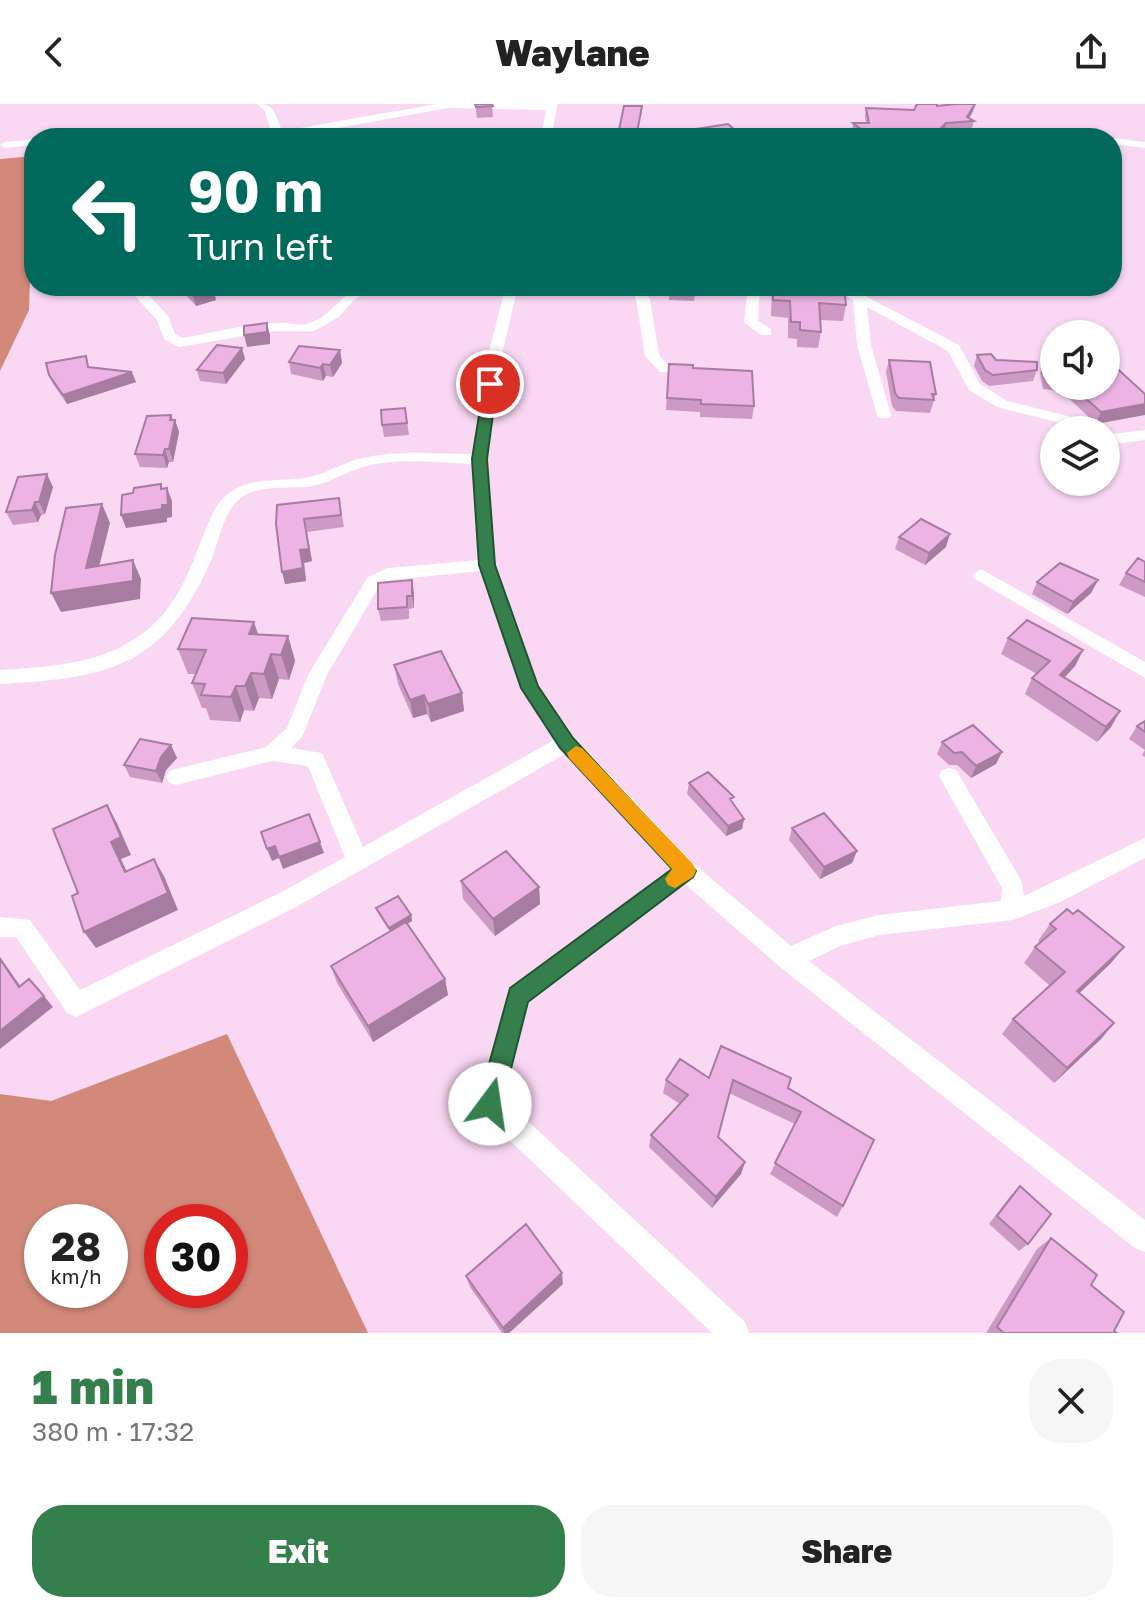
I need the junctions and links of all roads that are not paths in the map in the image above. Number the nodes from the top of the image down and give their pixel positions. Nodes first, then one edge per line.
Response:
1 (262, 104) edge
2 (382, 104) edge
3 (552, 105) edge
4 (394, 115) junction
5 (275, 128) edge
6 (323, 128) edge
7 (548, 128) edge
8 (1122, 142) edge
9 (24, 143) edge
10 (5, 145) dead end
11 (1145, 145) edge
12 (142, 296) edge
13 (351, 296) edge
14 (510, 296) edge
15 (641, 296) edge
16 (753, 296) edge
17 (859, 297) joint
18 (766, 332) dead end
19 (665, 369) edge
20 (883, 415) dead end
21 (1050, 416) edge
22 (1145, 435) edge
23 (1120, 438) edge
24 (480, 459) junction
25 (487, 565) junction
26 (981, 575) dead end
27 (1145, 671) edge
28 (0, 677) edge
29 (567, 743) junction
30 (272, 753) junction
31 (949, 776) dead end
32 (176, 777) dead end
33 (1145, 847) edge
34 (358, 860) junction
35 (686, 871) junction
36 (1013, 910) junction
37 (0, 927) edge
38 (788, 959) junction
39 (1145, 1238) edge
40 (734, 1333) edge

1 - 5 street
2 - 4 street
3 - 4 street
3 - 7 street
4 - 6 street
8 - 11 street
9 - 10 street
12 - 13 street
14 - 24 street
15 - 19 street
16 - 18 street
17 - 20 street
17 - 21 street
22 - 23 street
24 - 25 street
24 - 28 street
25 - 29 street
25 - 30 street
26 - 27 street
29 - 34 street
29 - 35 street
30 - 32 street
30 - 34 street
31 - 36 street
33 - 36 street
34 - 37 street
35 - 38 street
35 - 40 street
36 - 38 street
38 - 39 street

